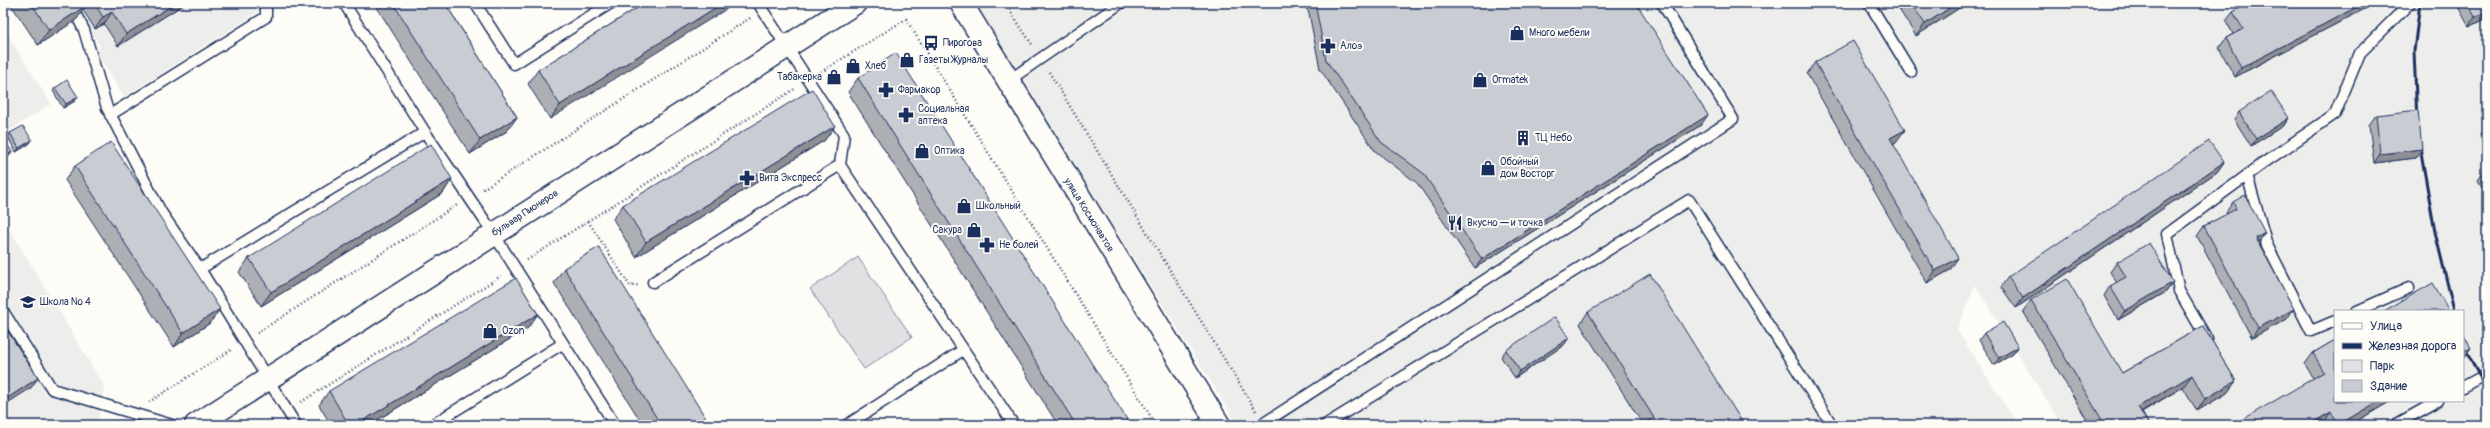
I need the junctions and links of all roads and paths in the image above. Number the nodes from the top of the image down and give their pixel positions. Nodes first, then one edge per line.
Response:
1 (70, 3) edge
2 (263, 3) edge
3 (344, 3) edge
4 (475, 3) edge
5 (611, 3) edge
6 (855, 3) edge
7 (961, 3) edge
8 (1006, 3) edge
9 (1121, 3) edge
10 (1662, 3) edge
11 (1869, 3) edge
12 (2410, 3) edge
13 (760, 7) edge
14 (785, 47) junction
15 (1041, 58) junction
16 (1911, 72) dead end
17 (807, 81) junction
18 (1008, 81) junction
19 (110, 115) junction
20 (425, 132) junction
21 (840, 165) junction
22 (2247, 175) junction
23 (468, 198) junction
24 (588, 220) junction
25 (493, 233) junction
26 (514, 268) junction
27 (200, 269) junction
28 (653, 282) joint
29 (2408, 288) dead end
30 (2359, 310) edge
31 (3, 311) edge
32 (2334, 321) edge
33 (244, 341) junction
34 (562, 344) junction
35 (2210, 345) edge
36 (963, 350) junction
37 (2487, 374) edge
38 (268, 379) junction
39 (2464, 386) edge
40 (2436, 402) edge
41 (287, 411) junction
42 (131, 413) junction
43 (1211, 422) edge
44 (1262, 424) edge
45 (172, 425) edge
46 (196, 425) edge
47 (265, 425) edge
48 (296, 425) edge
49 (432, 425) edge
50 (615, 425) edge
51 (847, 425) edge
52 (1014, 425) edge
53 (1156, 425) edge
54 (1325, 425) edge
55 (1832, 425) edge
56 (2395, 425) edge

1 - 19 lane
2 - 19 lane
3 - 20 lane
4 - 5 lane
6 - 14 street, бульвар Пионеров
7 - 18 street, улица Космонавтов
8 - 15 path
9 - 15 lane
10 - 44 lane
11 - 16 lane
12 - 22 lane
13 - 14 lane
13 - 23 path
14 - 17 lane
14 - 25 street, бульвар Пионеров
15 - 18 lane
15 - 44 path
17 - 21 lane
17 - 24 path
17 - 53 path
18 - 43 street, улица Космонавтов
19 - 27 lane
20 - 23 lane
20 - 27 lane
21 - 28 lane
21 - 36 lane
22 - 32 lane
22 - 35 lane
23 - 25 lane
23 - 33 path
24 - 26 path
24 - 28 path
25 - 26 lane
25 - 38 street, бульвар Пионеров
26 - 34 lane
26 - 41 path
27 - 33 lane
29 - 30 lane
31 - 42 lane
33 - 38 lane
33 - 42 path
34 - 49 lane
34 - 50 lane
36 - 51 lane
36 - 52 lane
37 - 39 lane
38 - 41 lane
38 - 46 street, бульвар Пионеров
40 - 56 lane
41 - 47 path
41 - 48 lane
42 - 45 lane
54 - 55 lane

